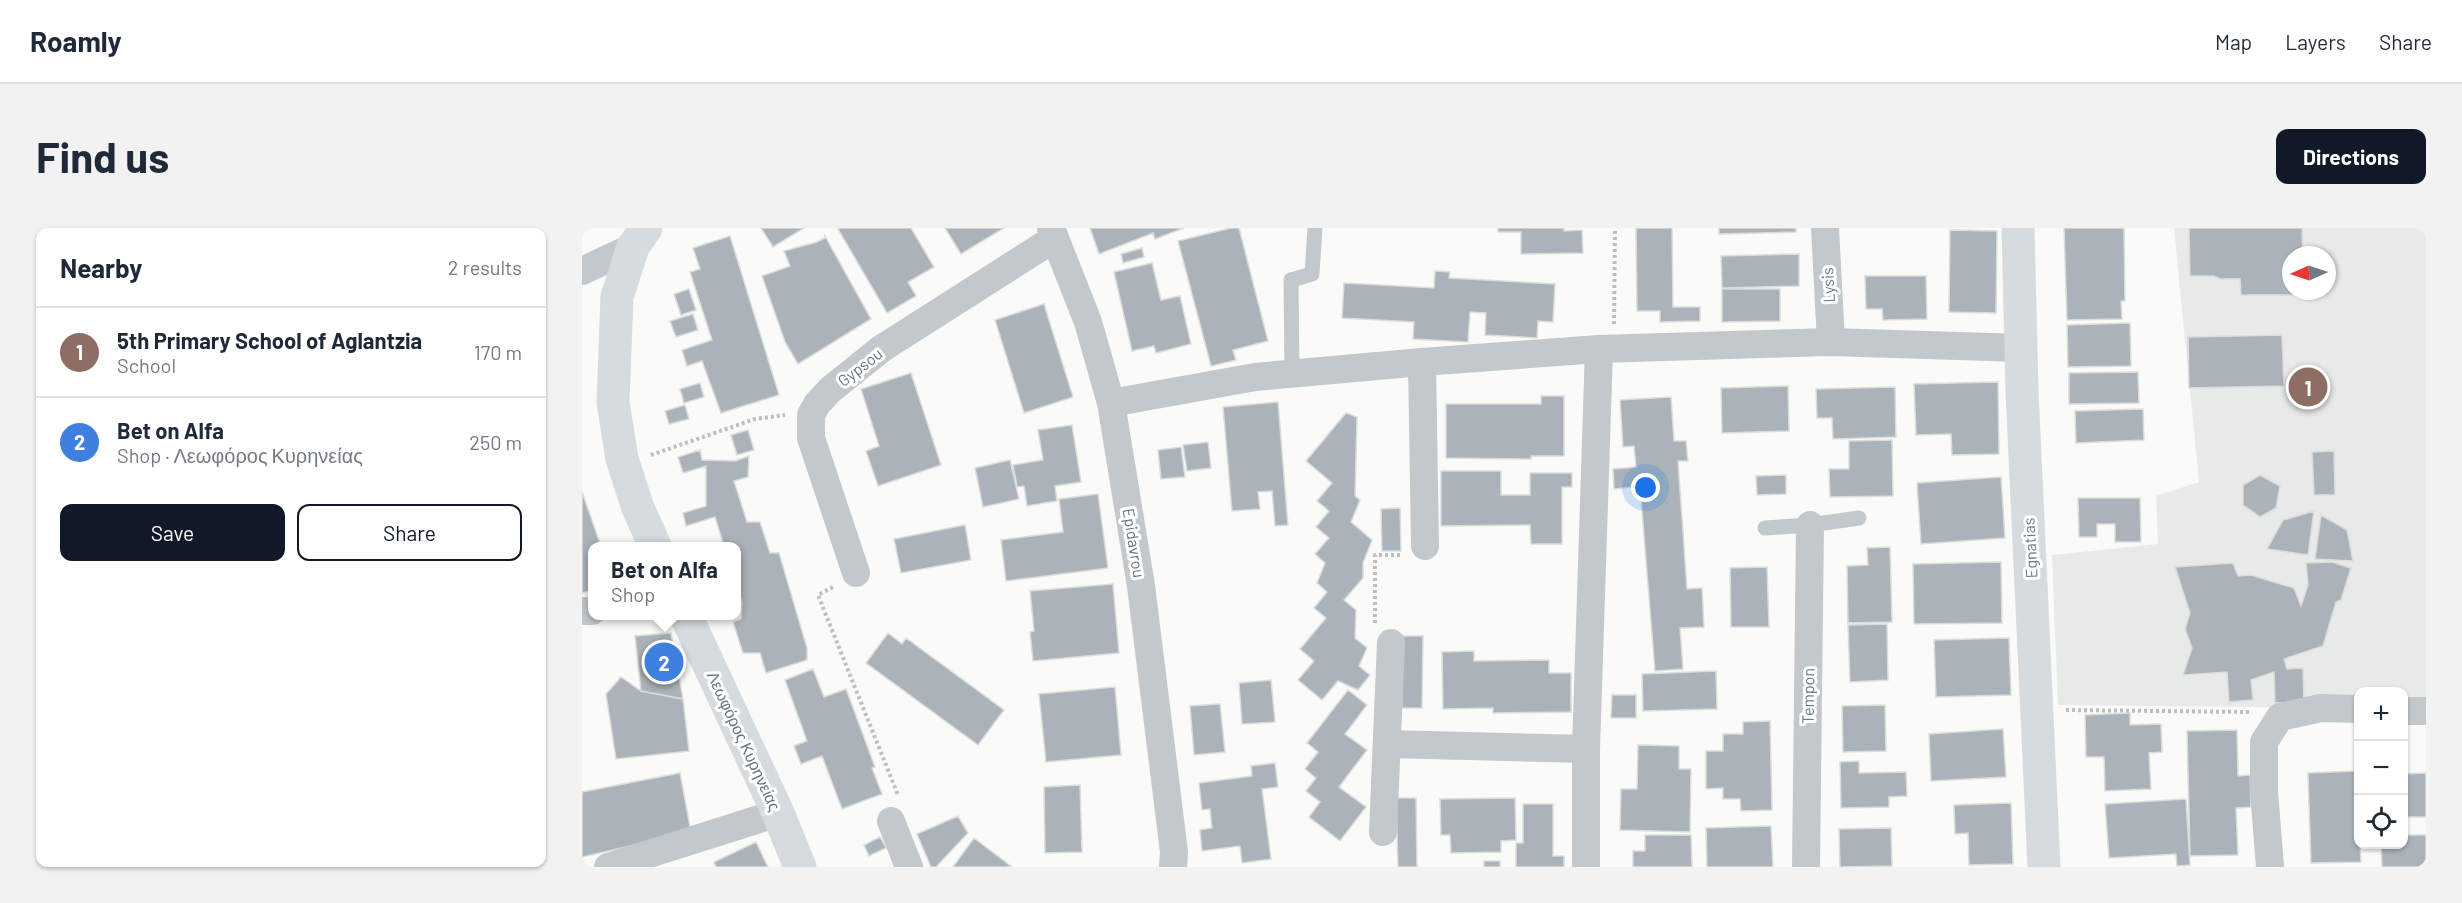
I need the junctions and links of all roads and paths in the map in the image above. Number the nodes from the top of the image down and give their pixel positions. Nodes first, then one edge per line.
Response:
1 (1315, 228) edge
2 (1615, 228) edge
3 (1825, 228) edge
4 (2018, 228) edge
5 (1053, 233) edge
6 (639, 238) edge
7 (582, 271) edge
8 (1832, 342) junction
9 (2022, 348) junction
10 (1606, 349) junction
11 (1422, 362) junction
12 (1292, 374) junction
13 (1111, 403) junction
14 (813, 412) junction
15 (650, 455) dead end
16 (1859, 518) dead end
17 (1810, 525) junction
18 (1765, 528) dead end
19 (653, 542) edge
20 (1425, 546) joint
21 (856, 573) joint
22 (688, 620) edge
23 (1391, 643) joint
24 (2354, 710) edge
25 (2038, 711) junction
26 (2408, 711) edge
27 (2426, 711) edge
28 (2280, 717) junction
29 (1388, 744) junction
30 (1586, 749) junction
31 (778, 813) junction
32 (891, 821) joint
33 (1383, 832) dead end
34 (608, 867) edge
35 (800, 867) edge
36 (909, 867) edge
37 (1173, 867) edge
38 (1586, 867) edge
39 (1806, 867) edge
40 (2044, 867) edge
41 (2270, 867) edge

1 - 12 lane
2 - 10 path
3 - 8 street, Lysis
4 - 9 street, Egnatias
5 - 13 street, Epidavrou
5 - 14 street, Gypsou
6 - 7 street
6 - 19 street
8 - 9 street
8 - 10 street
9 - 25 street, Egnatias
10 - 11 street
10 - 30 street
11 - 12 street
11 - 20 street
12 - 13 street
13 - 37 street, Epidavrou
14 - 15 path
14 - 21 street
16 - 17 lane
17 - 18 lane
17 - 39 street, Tempon
20 - 23 path
21 - 32 path
22 - 31 street, Λεωφόρος Κυρηνείας
23 - 29 street
24 - 28 street
25 - 28 path
25 - 40 street, Egnatias
26 - 27 street
28 - 41 street
29 - 30 street
29 - 33 street
30 - 38 street
31 - 34 street
31 - 35 street, Λεωφόρος Κυρηνείας
32 - 36 street

